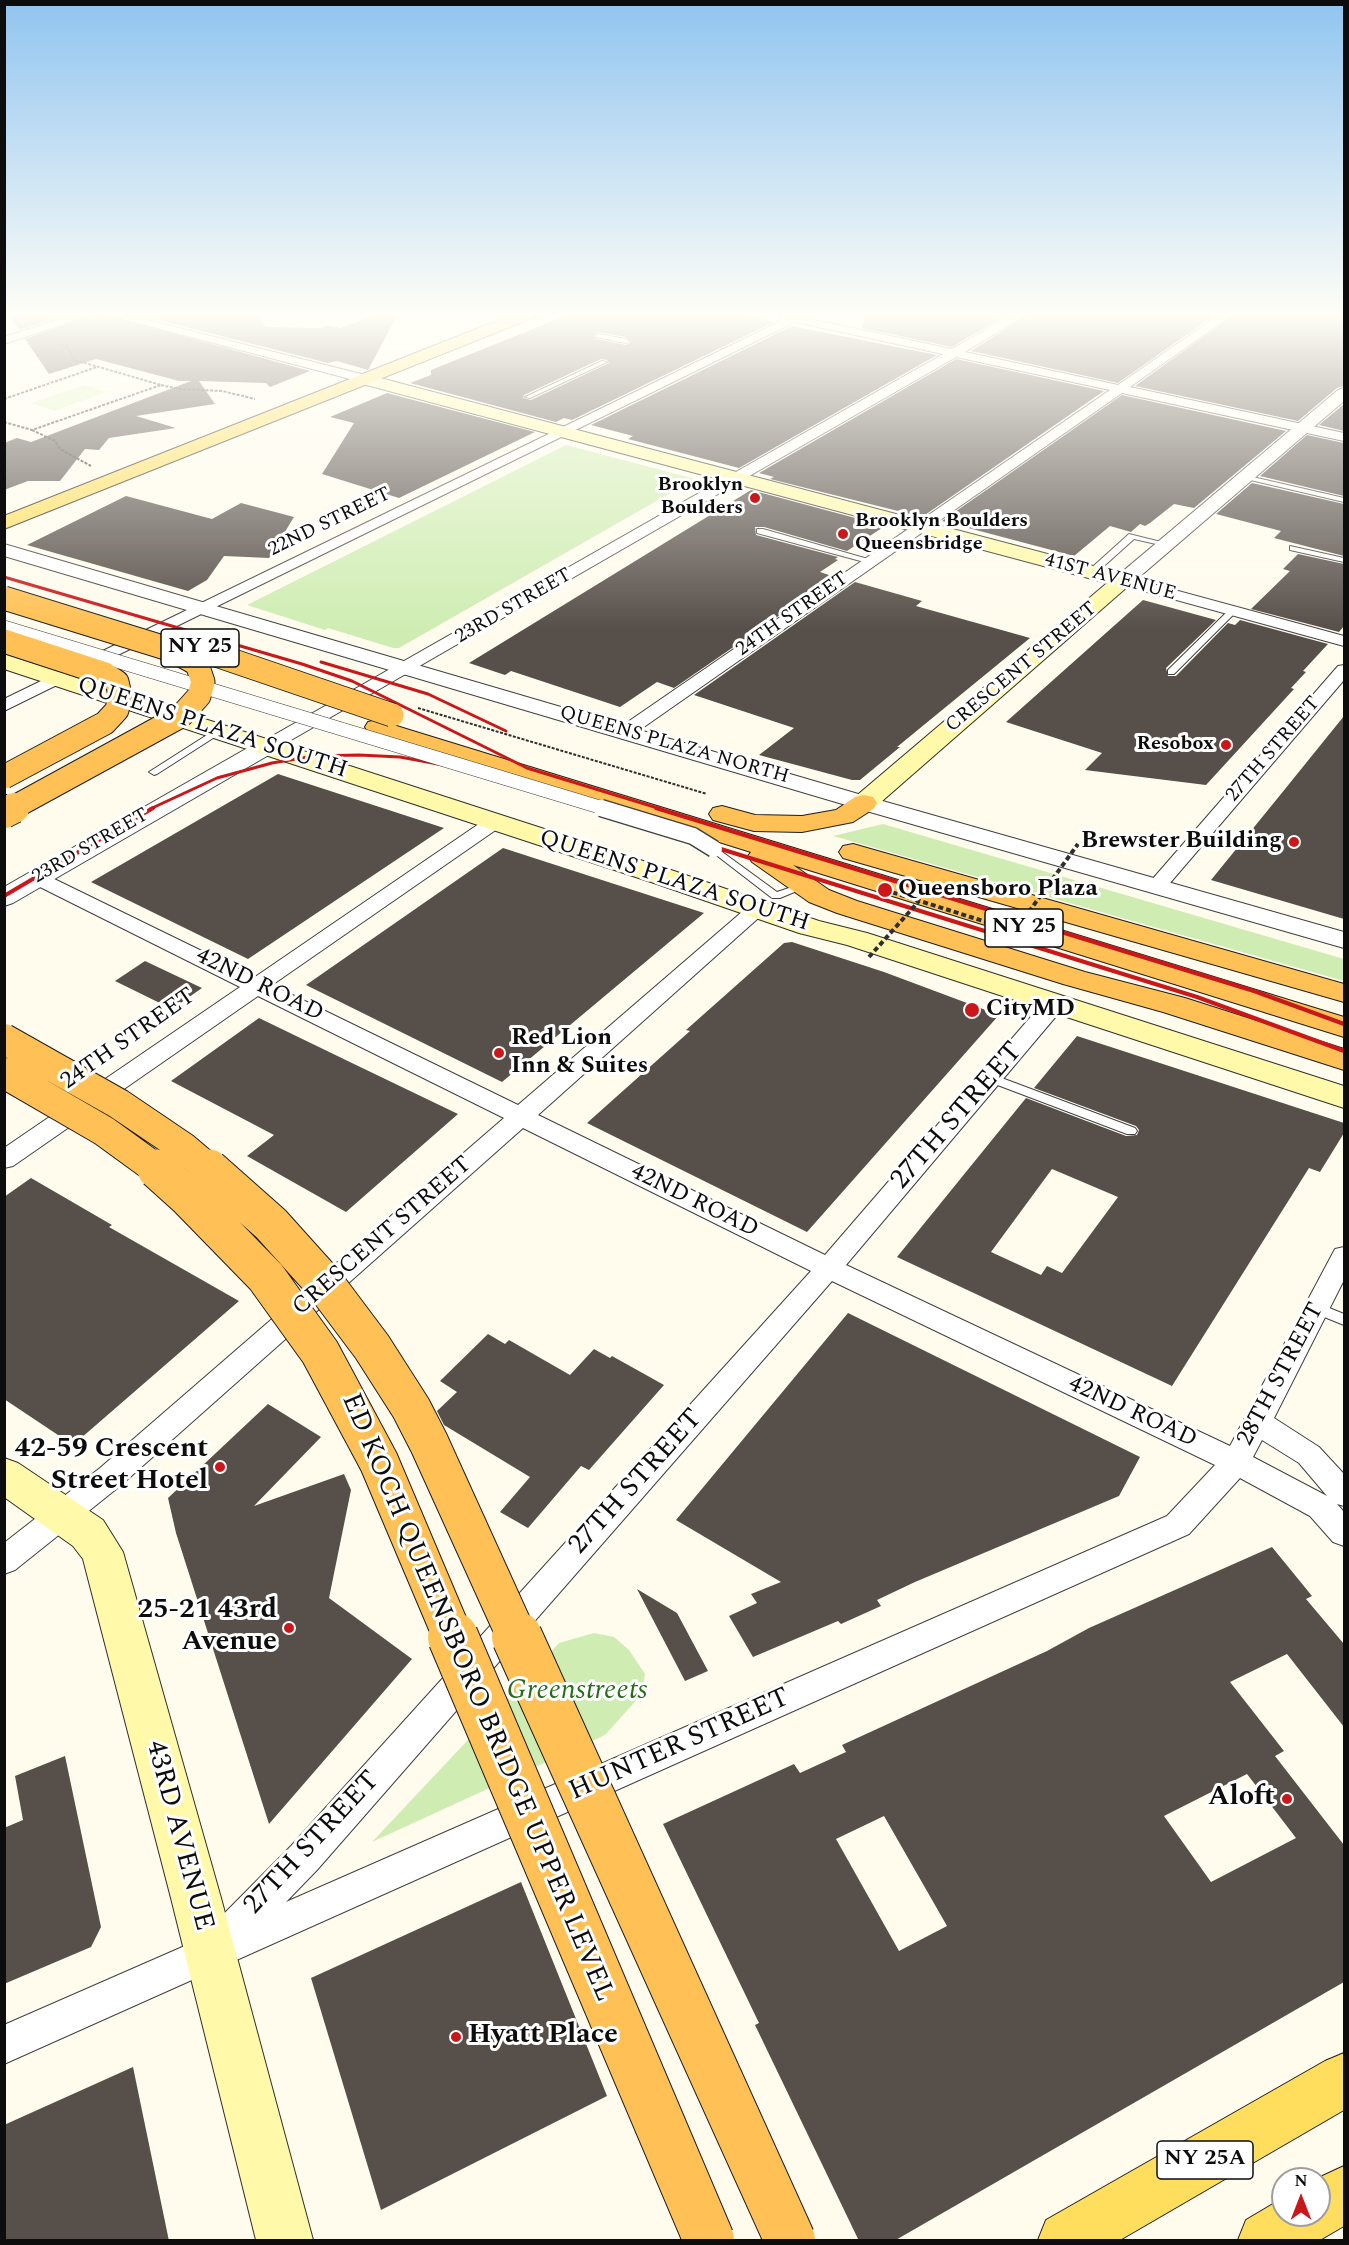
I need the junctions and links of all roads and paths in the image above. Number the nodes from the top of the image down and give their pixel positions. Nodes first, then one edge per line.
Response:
1 (64, 419) edge
2 (267, 419) edge
3 (513, 419) edge
4 (591, 419) edge
5 (841, 419) edge
6 (1077, 419) edge
7 (1260, 419) edge
8 (1314, 419) edge
9 (4, 422) edge
10 (1303, 428) junction
11 (32, 430) junction
12 (564, 432) junction
13 (1344, 437) edge
14 (92, 466) dead end
15 (1244, 477) junction
16 (738, 478) junction
17 (1344, 500) edge
18 (4, 523) edge
19 (919, 527) junction
20 (760, 531) dead end
21 (1165, 544) junction
22 (1293, 548) dead end
23 (4, 550) edge
24 (1344, 560) edge
25 (871, 561) junction
26 (1091, 573) junction
27 (1123, 581) junction
28 (4, 590) edge
29 (4, 598) edge
30 (204, 609) junction
31 (1233, 611) junction
32 (4, 613) edge
33 (4, 627) edge
34 (4, 641) edge
35 (1344, 641) edge
36 (4, 661) edge
37 (408, 668) junction
38 (1344, 670) edge
39 (1171, 672) dead end
40 (59, 678) junction
41 (4, 706) edge
42 (417, 707) dead end
43 (378, 726) junction
44 (218, 731) junction
45 (625, 732) junction
46 (266, 747) junction
47 (153, 772) dead end
48 (4, 777) edge
49 (699, 792) dead end
50 (4, 803) edge
51 (864, 803) junction
52 (4, 813) edge
53 (493, 823) junction
54 (754, 823) junction
55 (698, 827) junction
56 (1078, 844) dead end
57 (714, 849) joint
58 (37, 878) junction
59 (804, 886) junction
60 (1157, 886) junction
61 (885, 890) dead end
62 (4, 898) edge
63 (920, 901) junction
64 (758, 909) junction
65 (1344, 940) edge
66 (869, 957) dead end
67 (1074, 978) junction
68 (256, 985) junction
69 (1344, 993) edge
70 (1055, 1003) junction
71 (1271, 1004) junction
72 (1344, 1027) edge
73 (4, 1039) edge
74 (1344, 1044) edge
75 (1344, 1060) edge
76 (4, 1073) edge
77 (991, 1078) junction
78 (1344, 1081) edge
79 (1344, 1096) edge
80 (522, 1116) junction
81 (1131, 1131) dead end
82 (4, 1160) edge
83 (1344, 1256) edge
84 (828, 1268) junction
85 (1317, 1308) junction
86 (1344, 1320) edge
87 (1257, 1422) junction
88 (1236, 1462) junction
89 (4, 1475) edge
90 (1344, 1494) edge
91 (63, 1515) junction
92 (1344, 1533) edge
93 (4, 1562) edge
94 (210, 1954) junction
95 (4, 2045) edge
96 (1344, 2080) edge
97 (1344, 2194) edge
98 (1331, 2202) edge
99 (1289, 2227) edge
100 (285, 2241) edge
101 (709, 2241) edge
102 (790, 2241) edge
103 (1066, 2241) edge
104 (1266, 2241) edge

1 - 11 path
2 - 18 main road
3 - 12 main road, 41ST AVENUE
4 - 12 street, 22ND STREET
5 - 16 street, 23RD STREET
6 - 19 street, 24TH STREET
7 - 10 street
8 - 10 street, CRESCENT STREET
9 - 11 path
10 - 13 street
10 - 15 street, CRESCENT STREET
11 - 14 path
12 - 16 main road, 41ST AVENUE
12 - 30 street, 22ND STREET
15 - 17 lane
15 - 21 street, CRESCENT STREET
16 - 19 main road, 41ST AVENUE
16 - 37 street, 23RD STREET
19 - 25 street, 24TH STREET
19 - 26 main road, 41ST AVENUE
20 - 25 lane
21 - 26 lane
21 - 27 street, CRESCENT STREET
22 - 24 lane
23 - 30 street, QUEENS PLAZA NORTH
25 - 45 street, 24TH STREET
26 - 27 main road, 41ST AVENUE
27 - 31 street, 41ST AVENUE
27 - 51 main road, CRESCENT STREET
28 - 43 highway, NY 25, bridge
29 - 52 highway, bridge
30 - 37 street, QUEENS PLAZA NORTH
30 - 40 street, 22ND STREET
31 - 35 street, 41ST AVENUE
31 - 39 lane
32 - 43 highway, NY 25
32 - 50 highway
33 - 43 street, bridge
34 - 48 highway, bridge
36 - 40 main road, QUEENS PLAZA SOUTH
37 - 45 street, QUEENS PLAZA NORTH
37 - 46 street, 23RD STREET
38 - 60 street, 27TH STREET
40 - 41 street, 22ND STREET
40 - 44 main road, QUEENS PLAZA SOUTH
42 - 49 path
43 - 54 highway, NY 25
43 - 55 highway, NY 25
43 - 57 street, bridge
44 - 46 main road, QUEENS PLAZA SOUTH
44 - 47 lane
45 - 51 street, QUEENS PLAZA NORTH
46 - 53 main road, QUEENS PLAZA SOUTH
46 - 58 street, 23RD STREET
51 - 54 highway
51 - 60 street, QUEENS PLAZA NORTH
53 - 64 main road, QUEENS PLAZA SOUTH
53 - 68 street, 24TH STREET
54 - 69 highway, NY 25
55 - 59 highway, NY 25
55 - 71 highway, NY 25
56 - 63 path, bridge
57 - 59 lane
58 - 62 street, 23RD STREET
58 - 68 street, 42ND ROAD
59 - 67 highway, NY 25
60 - 65 street, QUEENS PLAZA NORTH
61 - 63 path, bridge
63 - 66 path, bridge
64 - 70 main road, QUEENS PLAZA SOUTH
64 - 80 street, CRESCENT STREET
67 - 75 highway, NY 25
67 - 78 highway
68 - 80 street, 42ND ROAD
68 - 82 street, 24TH STREET
70 - 77 street, 27TH STREET
70 - 79 main road, QUEENS PLAZA SOUTH
71 - 72 highway
71 - 74 highway, NY 25
73 - 102 highway, ED KOCH QUEENSBORO BRIDGE UPPER LEVEL, bridge
76 - 101 highway, ED KOCH QUEENSBORO BRIDGE UPPER LEVEL, bridge
77 - 81 lane
77 - 84 street, 27TH STREET
80 - 84 street, 42ND ROAD
80 - 91 street, CRESCENT STREET
83 - 85 street, 28TH STREET
84 - 88 street, 42ND ROAD
84 - 94 street, 27TH STREET
85 - 86 lane
85 - 87 street, 28TH STREET
87 - 88 street, 28TH STREET
87 - 90 street
88 - 92 street, 42ND ROAD
88 - 94 street, HUNTER STREET
89 - 91 main road, 43RD AVENUE
91 - 93 street, CRESCENT STREET
91 - 94 main road, 43RD AVENUE
94 - 95 street, HUNTER STREET
94 - 100 main road, 43RD AVENUE
96 - 103 main road, NY 25A
97 - 98 main road
99 - 104 main road

